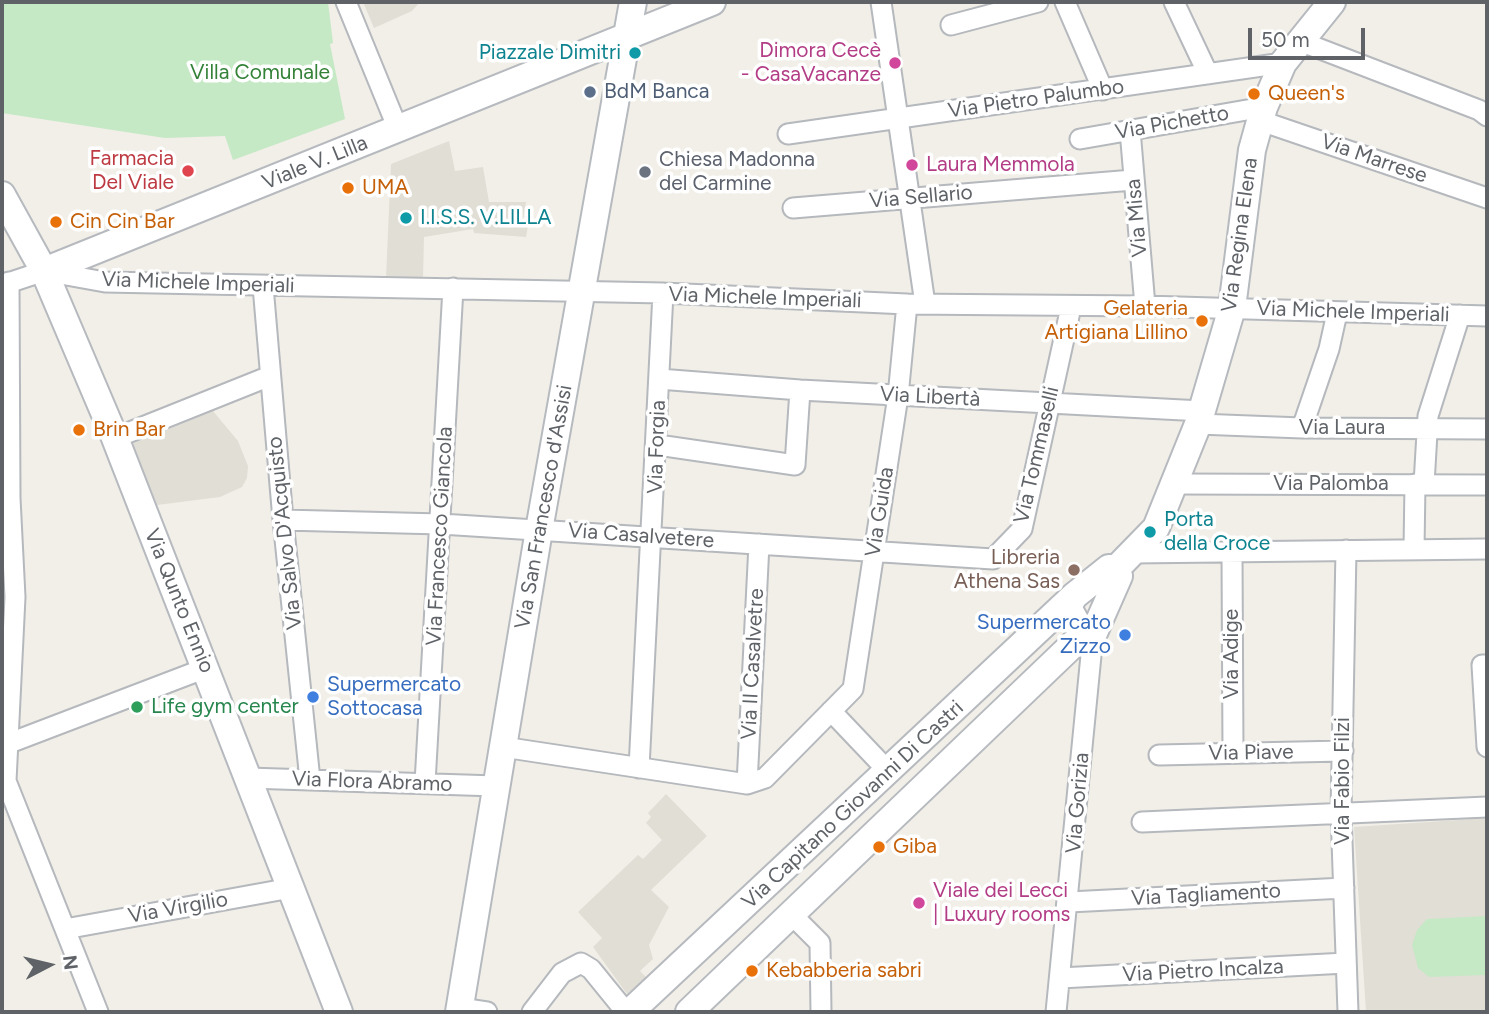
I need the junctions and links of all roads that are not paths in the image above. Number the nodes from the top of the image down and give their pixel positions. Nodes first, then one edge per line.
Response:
1 (346, 2) edge
2 (633, 2) edge
3 (712, 2) edge
4 (881, 2) edge
5 (1038, 2) edge
6 (1065, 2) edge
7 (1174, 2) edge
8 (1327, 4) edge
9 (666, 12) edge
10 (951, 25) dead end
11 (626, 38) junction
12 (1302, 42) junction
13 (1283, 63) junction
14 (1208, 74) junction
15 (1103, 90) junction
16 (1263, 114) junction
17 (1487, 116) edge
18 (898, 118) junction
19 (398, 129) junction
20 (1130, 130) junction
21 (788, 134) dead end
22 (1080, 139) dead end
23 (1133, 180) junction
24 (2, 195) edge
25 (910, 198) junction
26 (1487, 198) edge
27 (793, 208) dead end
28 (44, 271) junction
29 (5, 284) edge
30 (263, 286) junction
31 (453, 288) junction
32 (582, 292) junction
33 (663, 293) junction
34 (916, 304) junction
35 (1145, 306) junction
36 (1071, 307) junction
37 (1232, 308) junction
38 (1337, 313) junction
39 (1460, 315) junction
40 (1487, 316) edge
41 (270, 376) junction
42 (659, 379) junction
43 (800, 390) junction
44 (898, 396) junction
45 (1049, 404) junction
46 (1200, 417) junction
47 (1302, 428) junction
48 (1426, 429) junction
49 (1487, 429) edge
50 (114, 438) junction
51 (657, 445) junction
52 (1175, 484) junction
53 (1419, 484) junction
54 (1487, 485) edge
55 (282, 520) junction
56 (442, 524) junction
57 (539, 530) junction
58 (652, 537) junction
59 (759, 544) junction
60 (1414, 549) junction
61 (1487, 549) edge
62 (874, 550) junction
63 (1346, 550) junction
64 (1232, 554) junction
65 (1124, 561) junction
66 (1074, 596) junction
67 (1090, 633) junction
68 (1487, 665) edge
69 (206, 668) junction
70 (831, 711) junction
71 (7, 744) junction
72 (503, 747) junction
73 (1487, 747) edge
74 (1343, 751) junction
75 (1233, 753) junction
76 (1159, 755) dead end
77 (639, 768) junction
78 (888, 772) junction
79 (248, 778) junction
80 (310, 780) junction
81 (425, 783) junction
82 (747, 784) junction
83 (496, 786) junction
84 (1487, 807) edge
85 (1341, 812) junction
86 (1142, 822) dead end
87 (291, 888) junction
88 (1344, 888) junction
89 (1069, 902) junction
90 (790, 913) junction
91 (65, 929) junction
92 (1346, 963) junction
93 (1060, 978) junction
94 (459, 1010) edge
95 (98, 1012) edge
96 (339, 1012) edge
97 (486, 1012) edge
98 (533, 1012) edge
99 (628, 1012) edge
100 (689, 1012) edge
101 (821, 1012) edge
102 (1056, 1012) edge
103 (1348, 1012) edge

1 - 19 street
2 - 11 street, Via San Francesco d'Assisi
3 - 9 street, Viale V. Lilla
4 - 18 street, Via Guida
5 - 10 street
6 - 15 street
7 - 14 street
8 - 12 street, Via Regina Elena
9 - 11 street, Viale V. Lilla
11 - 19 street, Viale V. Lilla
11 - 32 street, Via San Francesco d'Assisi
12 - 13 street, Via Regina Elena
12 - 17 street
13 - 14 street, Via Pietro Palumbo
13 - 16 street, Via Regina Elena
14 - 15 street, Via Pietro Palumbo
15 - 18 street, Via Pietro Palumbo
16 - 20 street, Via Pichetto
16 - 26 street, Via Marrese
16 - 37 street, Via Regina Elena
18 - 21 street, Via Pietro Palumbo
18 - 25 street, Via Guida
19 - 28 street, Viale V. Lilla
20 - 22 street, Via Pichetto
20 - 23 street, Via Misa
23 - 25 street, Via Sellario
23 - 35 street, Via Misa
24 - 28 street, Via Qunto Ennio
25 - 27 street, Via Sellario
25 - 34 street, Via Guida
28 - 29 street, Viale V. Lilla
28 - 30 street, Via Michele Imperiali
28 - 50 street, Via Qunto Ennio
29 - 71 street
30 - 31 street, Via Michele Imperiali
30 - 41 street, Via Salvo D'Acquisto
31 - 32 street, Via Michele Imperiali
31 - 56 street, Via Francesco Giancola
32 - 33 street, Via Michele Imperiali
32 - 57 street, Via San Francesco d'Assisi
33 - 34 street, Via Michele Imperiali
33 - 42 street, Via Forgia
34 - 36 street, Via Michele Imperiali
34 - 44 street, Via Guida
35 - 36 street, Via Michele Imperiali
35 - 37 street, Via Michele Imperiali
36 - 45 street, Via Tommaselli
37 - 38 street, Via Michele Imperiali
37 - 46 street, Via Regina Elena
38 - 39 street, Via Michele Imperiali
38 - 47 street
39 - 40 street, Via Michele Imperiali
39 - 48 street
41 - 50 street
41 - 55 street, Via Salvo D'Acquisto
42 - 43 street, Via Libertà
42 - 51 street, Via Forgia
43 - 44 street, Via Libertà
43 - 51 street
44 - 45 street, Via Libertà
44 - 62 street, Via Guida
45 - 46 street, Via Libertà
45 - 62 street, Via Tommaselli
46 - 47 street, Via Laura
46 - 52 street, Via Regina Elena
47 - 48 street, Via Laura
48 - 49 street, Via Laura
48 - 53 street
50 - 69 street, Via Qunto Ennio
51 - 58 street, Via Forgia
52 - 53 street, Via Palomba
52 - 65 street, Via Regina Elena
53 - 54 street, Via Palomba
53 - 60 street
55 - 56 street, Via Casalvetere
55 - 80 street, Via Salvo D'Acquisto
56 - 57 street, Via Casalvetere
56 - 81 street, Via Francesco Giancola
57 - 58 street, Via Casalvetere
57 - 72 street, Via San Francesco d'Assisi
58 - 59 street, Via Casalvetere
58 - 77 street, Via Forgia
59 - 62 street, Via Casalvetere
59 - 82 street, Via II Casalvetre
60 - 61 street
60 - 63 street
62 - 70 street, Via Guida
63 - 64 street
63 - 74 street, Via Fabio Filzi
64 - 65 street
64 - 75 street, Via Adige
65 - 66 street, Via Capitano Giovanni Di Castri
65 - 67 street
66 - 67 street
66 - 78 street, Via Capitano Giovanni Di Castri
67 - 89 street, Via Gorizia
67 - 90 street, Via Capitano Giovanni Di Castri
68 - 73 street
69 - 71 street
69 - 79 street, Via Qunto Ennio
70 - 78 street
70 - 82 street, Via Guida
71 - 91 street
72 - 77 street
72 - 83 street, Via San Francesco d'Assisi
74 - 75 street, Via Piave
74 - 85 street, Via Fabio Filzi
75 - 76 street, Via Piave
77 - 82 street
78 - 99 street, Via Capitano Giovanni Di Castri
79 - 80 street, Via Flora Abramo
79 - 87 street, Via Qunto Ennio
80 - 81 street, Via Flora Abramo
81 - 83 street, Via Flora Abramo
83 - 94 street, Via San Francesco d'Assisi
84 - 85 street
85 - 86 street
85 - 88 street, Via Fabio Filzi
87 - 91 street, Via Virgilio
87 - 96 street, Via Qunto Ennio
88 - 89 street, Via Tagliamento
88 - 92 street, Via Fabio Filzi
89 - 93 street, Via Gorizia
90 - 100 street, Via Capitano Giovanni Di Castri
90 - 101 street
91 - 95 street
92 - 93 street, Via Pietro Incalza
92 - 103 street, Via Fabio Filzi
93 - 102 street, Via Gorizia
94 - 97 street
98 - 99 street

